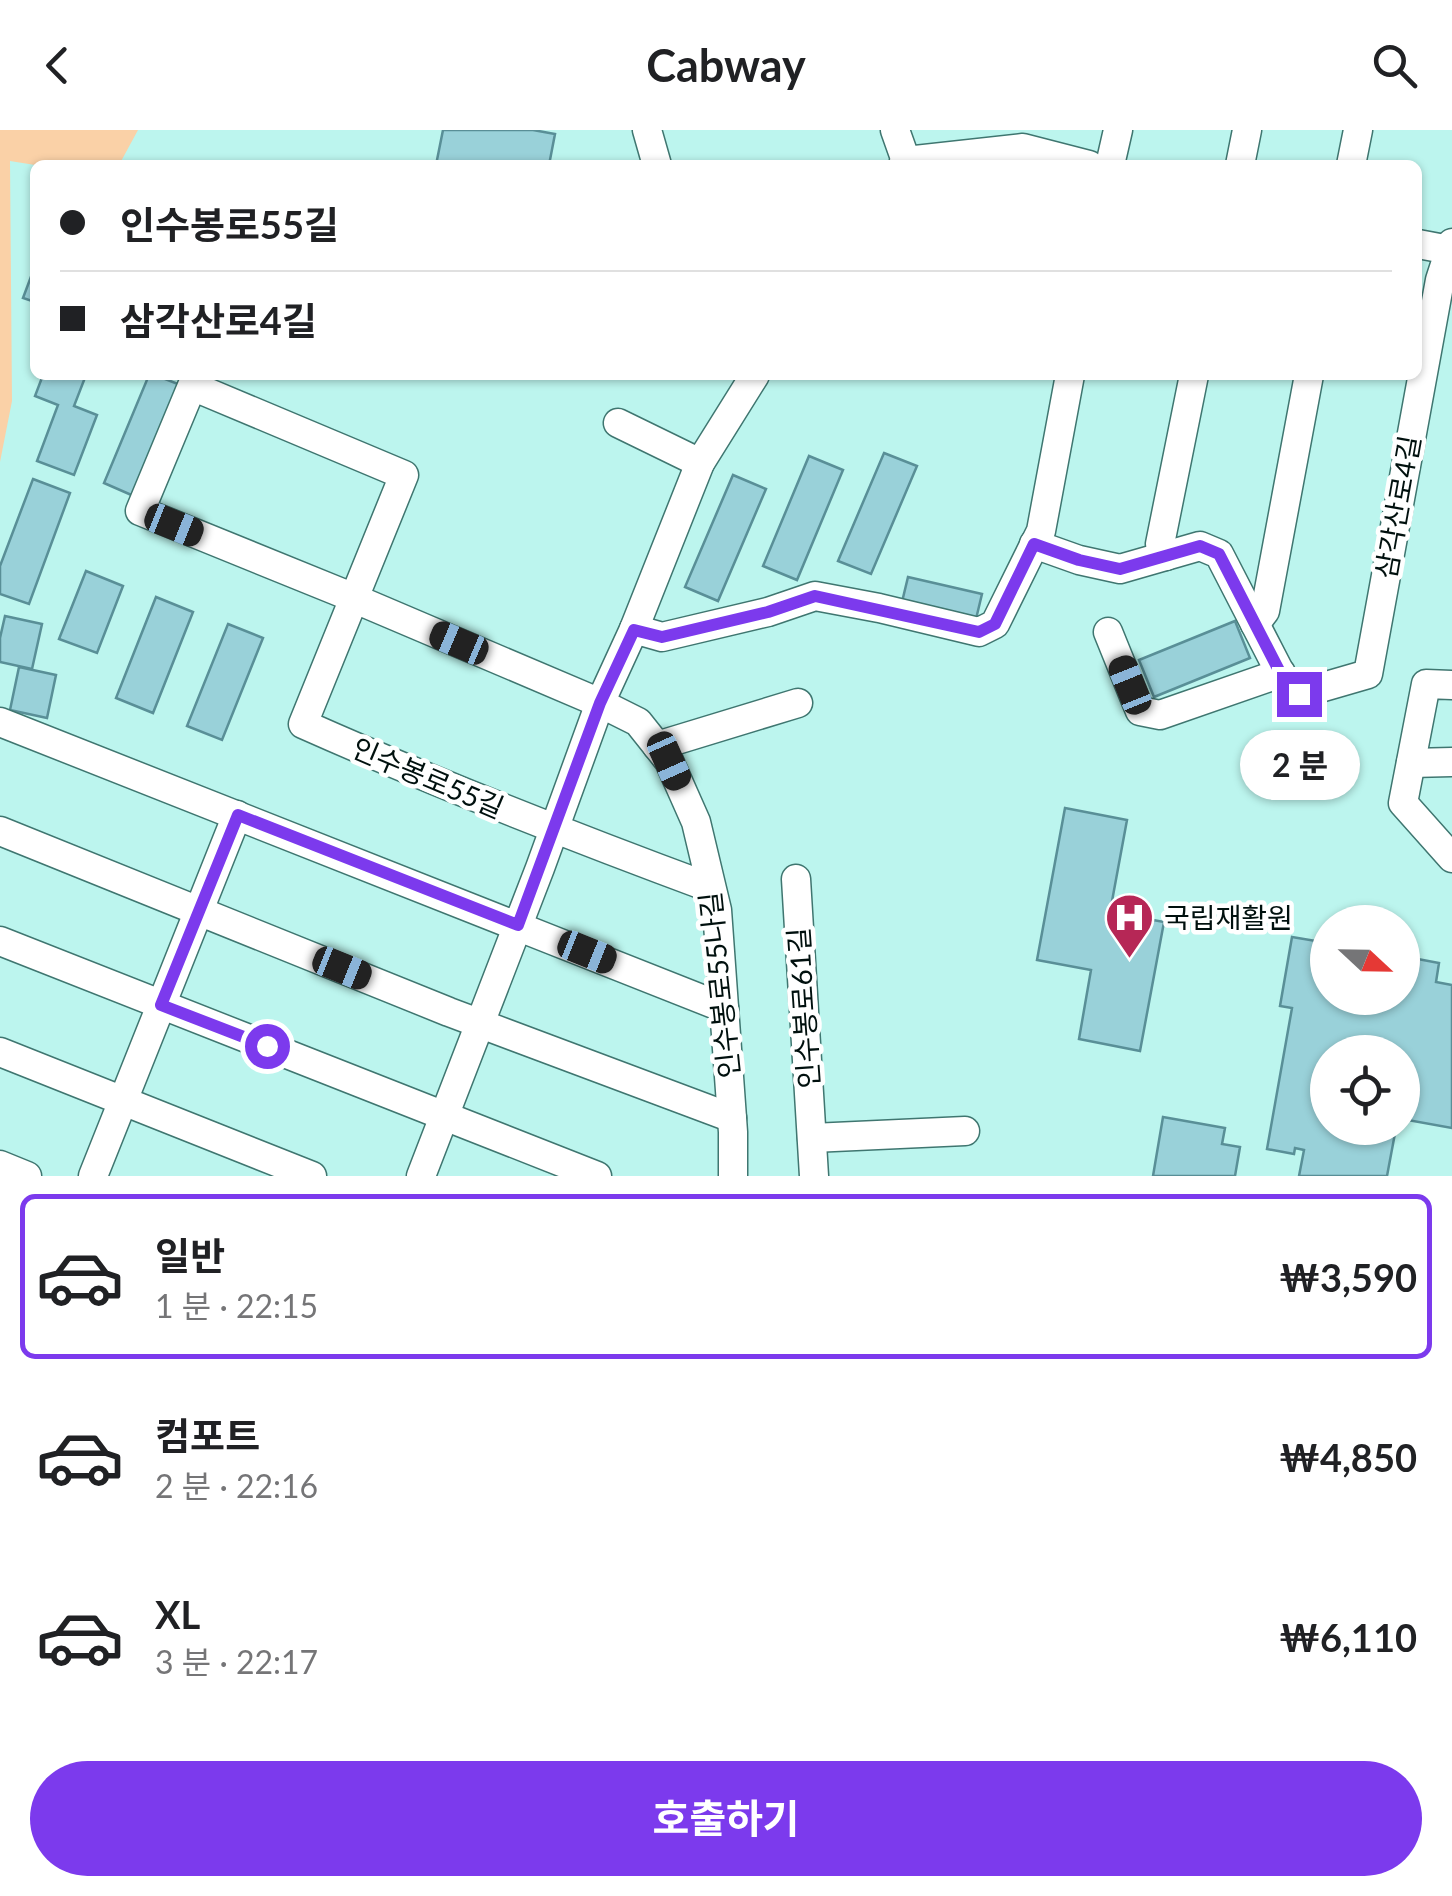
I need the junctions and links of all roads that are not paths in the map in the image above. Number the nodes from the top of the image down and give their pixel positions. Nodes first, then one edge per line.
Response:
1 (646, 130) edge
2 (895, 130) edge
3 (1118, 130) edge
4 (1247, 130) edge
5 (1358, 130) edge
6 (655, 160) edge
7 (904, 160) edge
8 (929, 160) edge
9 (1070, 160) edge
10 (1111, 160) edge
11 (1241, 160) edge
12 (1352, 160) edge
13 (1422, 244) edge
14 (1451, 247) edge
15 (1422, 378) edge
16 (748, 380) edge
17 (1069, 380) edge
18 (1193, 380) edge
19 (1307, 380) edge
20 (1422, 380) edge
21 (618, 423) dead end
22 (700, 463) junction
23 (1034, 544) junction
24 (1166, 556) junction
25 (353, 598) junction
26 (1255, 624) junction
27 (634, 630) junction
28 (1108, 632) dead end
29 (1280, 674) junction
30 (1452, 685) edge
31 (600, 703) junction
32 (798, 703) dead end
33 (0, 722) edge
34 (657, 746) junction
35 (1452, 762) edge
36 (1411, 763) junction
37 (238, 815) junction
38 (554, 830) junction
39 (0, 831) edge
40 (1452, 858) edge
41 (796, 879) dead end
42 (712, 888) junction
43 (199, 910) junction
44 (518, 925) junction
45 (0, 941) edge
46 (161, 1005) junction
47 (724, 1008) junction
48 (480, 1024) junction
49 (0, 1052) edge
50 (122, 1101) junction
51 (444, 1116) junction
52 (732, 1118) junction
53 (965, 1132) dead end
54 (812, 1138) junction
55 (0, 1166) edge
56 (27, 1176) edge
57 (93, 1176) edge
58 (312, 1176) edge
59 (422, 1176) edge
60 (597, 1176) edge
61 (733, 1176) edge
62 (814, 1176) edge

1 - 6 street
2 - 7 street
3 - 10 street
4 - 11 street
5 - 12 street
8 - 9 street
13 - 14 street
14 - 15 street, 삼각산로4길
16 - 22 street
17 - 23 street
18 - 24 street
19 - 26 street
20 - 29 street, 삼각산로4길
21 - 22 street
22 - 27 street
23 - 24 street
23 - 27 street
24 - 26 street
25 - 25 street
25 - 31 street, 인수봉로55나길
25 - 38 street, 인수봉로55길
26 - 29 street
27 - 31 street
28 - 29 street
30 - 36 street
31 - 34 street, 인수봉로55나길
31 - 38 street
32 - 34 street
33 - 37 street
34 - 42 street, 인수봉로55나길
35 - 36 street
36 - 40 street
37 - 43 street
37 - 44 street
38 - 42 street, 인수봉로55길
38 - 44 street
39 - 43 street
41 - 54 street, 인수봉로61길
42 - 47 street, 인수봉로55나길
43 - 46 street
43 - 48 street
44 - 47 street
44 - 48 street
45 - 46 street
46 - 50 street
46 - 51 street
47 - 52 street, 인수봉로55나길
48 - 51 street
48 - 52 street
49 - 50 street
50 - 57 street
50 - 58 street
51 - 59 street
51 - 60 street
52 - 61 street, 인수봉로55나길
53 - 54 street
54 - 62 street, 인수봉로61길
55 - 56 street

